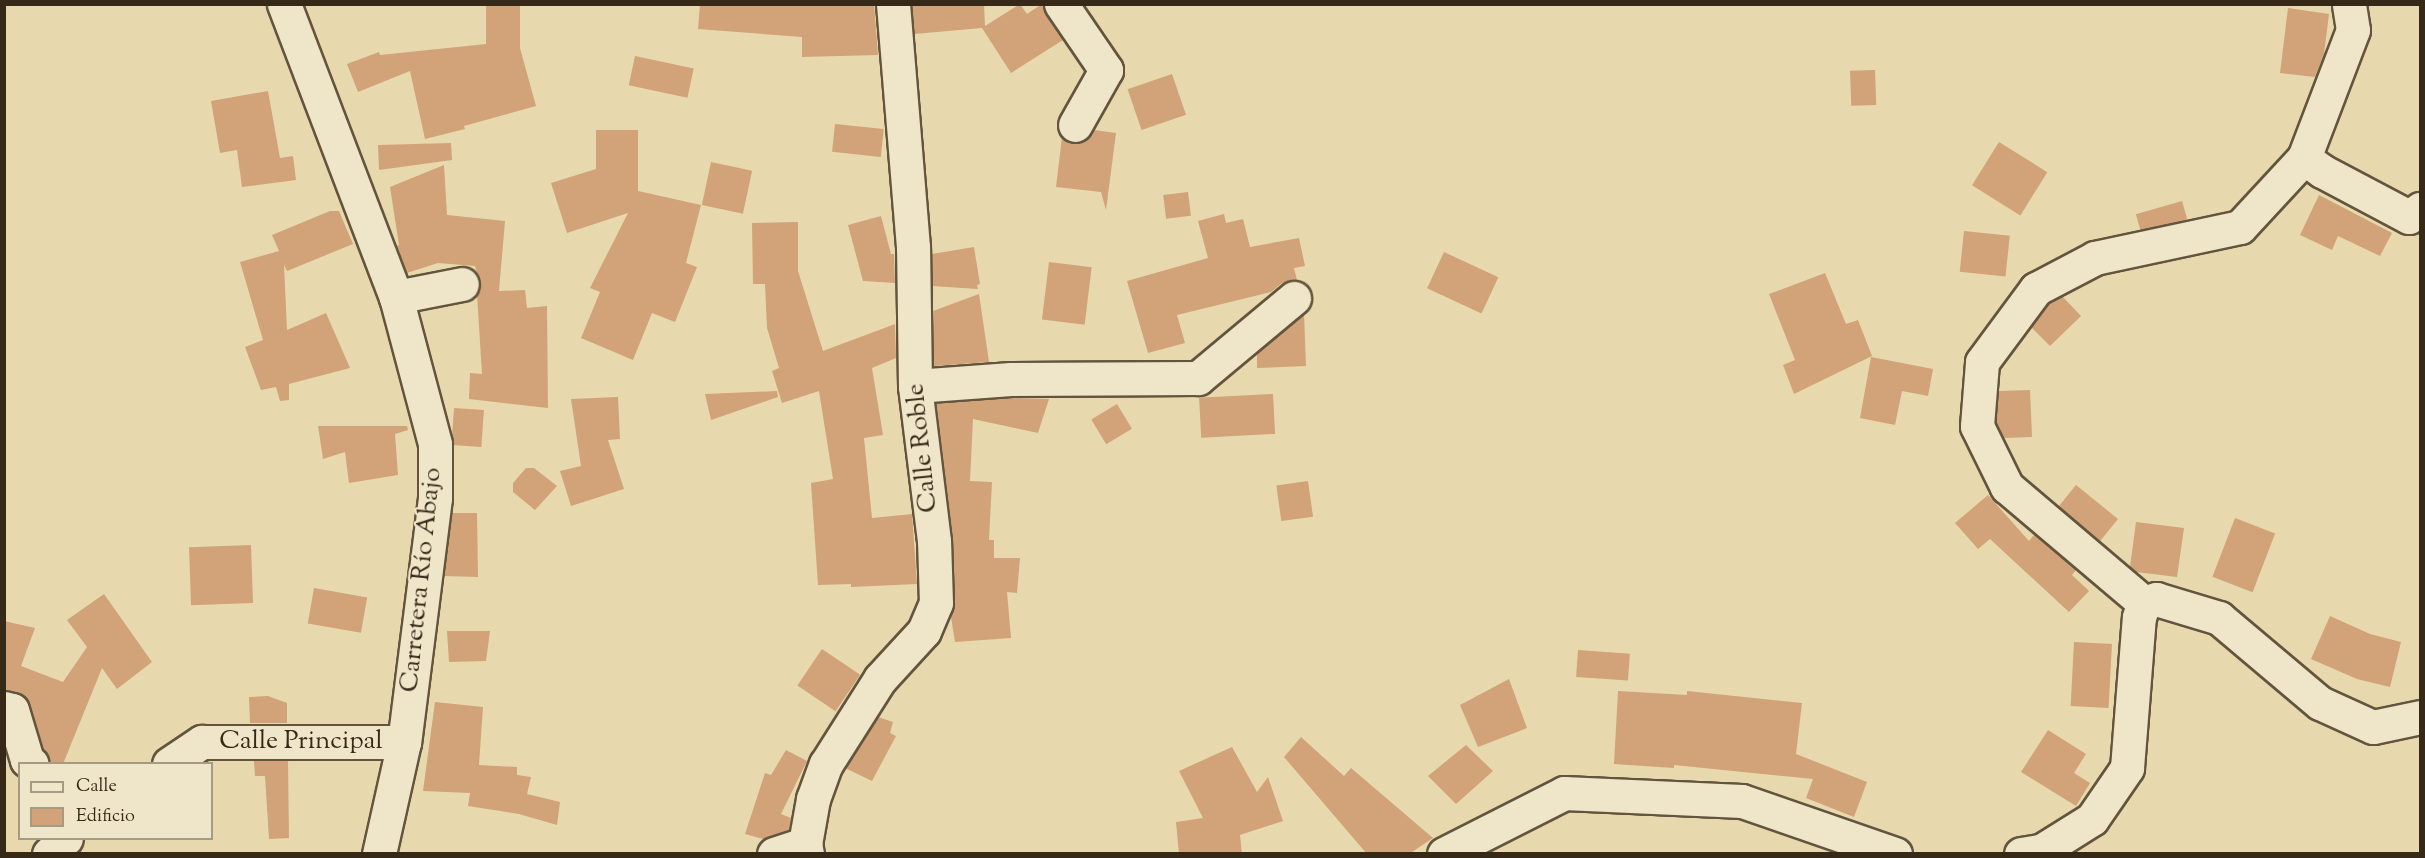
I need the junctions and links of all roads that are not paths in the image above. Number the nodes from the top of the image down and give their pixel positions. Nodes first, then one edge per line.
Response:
1 (284, 4) edge
2 (893, 4) edge
3 (1061, 4) edge
4 (2349, 4) edge
5 (1076, 125) dead end
6 (2304, 158) junction
7 (2421, 209) edge
8 (462, 284) dead end
9 (396, 297) junction
10 (1294, 298) dead end
11 (915, 386) junction
12 (2144, 603) junction
13 (4, 708) edge
14 (2421, 717) edge
15 (404, 741) junction
16 (30, 762) edge
17 (172, 762) edge
18 (64, 840) edge
19 (806, 849) edge
20 (49, 854) edge
21 (380, 854) edge
22 (774, 854) edge
23 (1444, 854) edge
24 (1895, 854) edge
25 (2021, 854) edge

1 - 9 street, Carretera Río Abajo
2 - 11 street, Calle Roble
3 - 5 street
4 - 6 street
6 - 7 street
6 - 12 street
8 - 9 street
9 - 15 street, Carretera Río Abajo
10 - 11 street
11 - 19 street, Calle Roble
12 - 14 street
12 - 25 street
13 - 16 street
15 - 17 street, Calle Principal
15 - 21 street, Carretera Río Abajo
18 - 20 street
19 - 22 street
23 - 24 street

